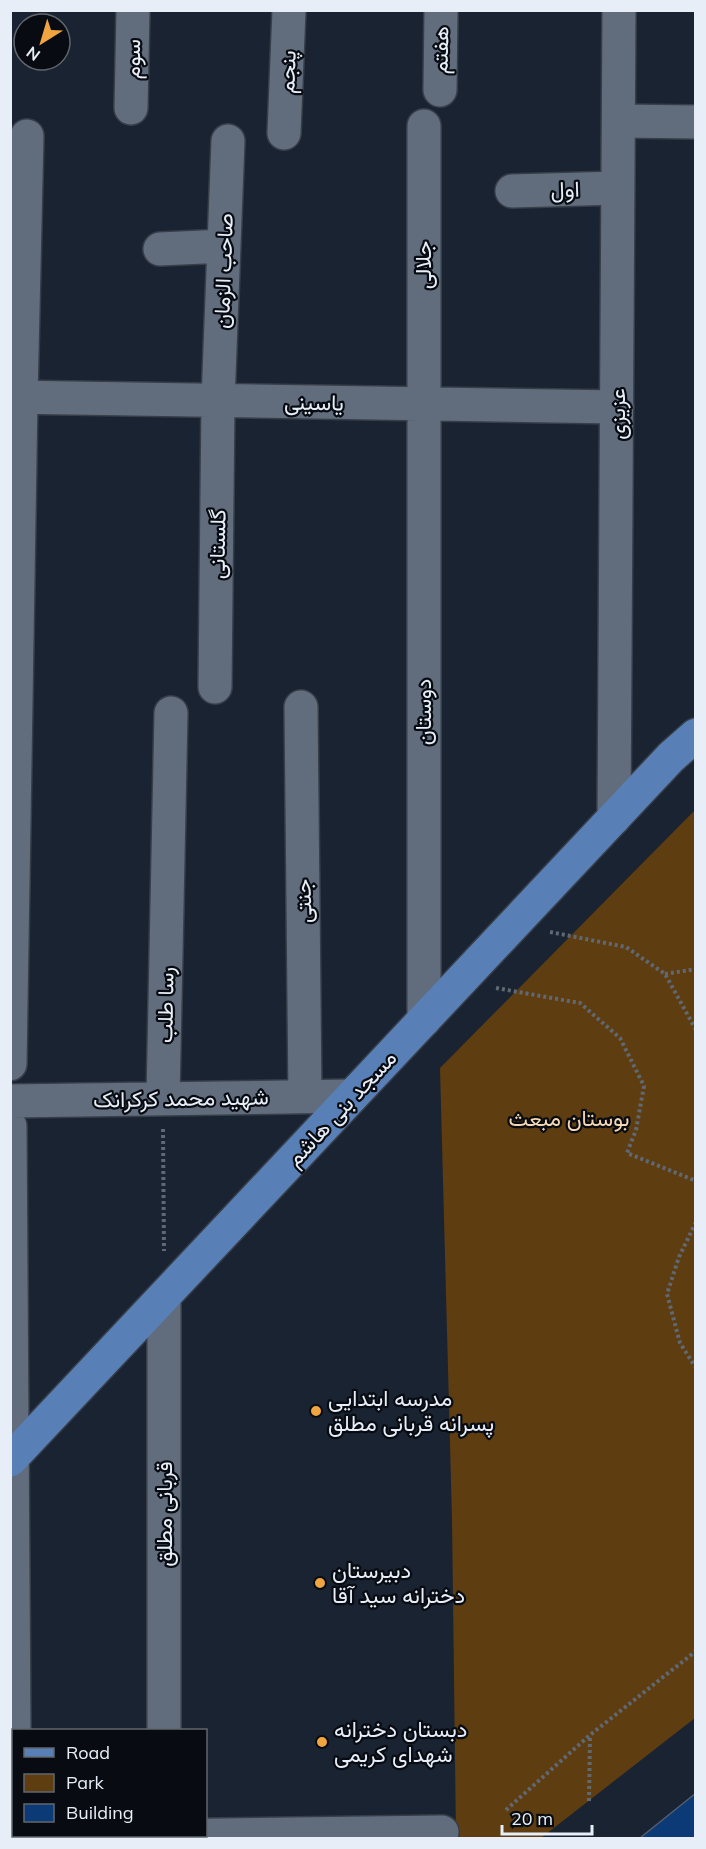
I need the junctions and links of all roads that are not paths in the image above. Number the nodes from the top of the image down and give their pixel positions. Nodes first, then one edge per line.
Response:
1 (133, 10) edge
2 (289, 10) edge
3 (441, 10) edge
4 (620, 10) edge
5 (440, 90) dead end
6 (131, 108) dead end
7 (619, 121) junction
8 (696, 122) edge
9 (424, 126) dead end
10 (284, 133) dead end
11 (27, 136) dead end
12 (228, 141) dead end
13 (618, 188) junction
14 (512, 191) dead end
15 (224, 246) junction
16 (160, 249) dead end
17 (16, 397) edge
18 (219, 400) junction
19 (423, 404) junction
20 (617, 407) junction
21 (215, 687) dead end
22 (301, 707) dead end
23 (696, 711) edge
24 (171, 713) dead end
25 (696, 735) edge
26 (671, 757) junction
27 (614, 818) junction
28 (424, 1020) junction
29 (10, 1064) edge
30 (304, 1096) junction
31 (352, 1096) junction
32 (163, 1098) junction
33 (10, 1101) edge
34 (10, 1126) edge
35 (164, 1297) junction
36 (11, 1459) edge
37 (14, 1729) edge
38 (164, 1729) edge
39 (442, 1832) dead end
40 (207, 1836) edge
41 (164, 1837) edge
42 (14, 1838) edge

1 - 6 street, سوم
2 - 10 street, پنجم
3 - 5 street, هفتم
4 - 7 street, عزیزی
7 - 8 street
7 - 13 street, عزیزی
9 - 19 street, جلالی
11 - 17 street
12 - 15 street, صاحب الزمان
13 - 14 street, اول
13 - 20 street, عزیزی
15 - 16 street
15 - 18 street, صاحب الزمان
17 - 18 street, یاسینی
17 - 29 street
18 - 19 street, یاسینی
18 - 21 street, گلستانی
19 - 20 street, یاسینی
19 - 28 street, دوستان
20 - 27 street, عزیزی
22 - 30 street, جنتی
23 - 26 main road, مسجد بنی هاشم
24 - 32 street, رسا طلب
25 - 26 main road, مسجد بنی هاشم
26 - 27 main road, مسجد بنی هاشم
27 - 28 main road, مسجد بنی هاشم
28 - 31 main road, مسجد بنی هاشم
30 - 31 street, شهید محمد کرکرانک
30 - 32 street, شهید محمد کرکرانک
31 - 35 main road, مسجد بنی هاشم
32 - 33 street, شهید محمد کرکرانک
34 - 36 street
35 - 36 main road, مسجد بنی هاشم
35 - 38 street, قربانی مطلق
36 - 37 street
39 - 40 street
41 - 42 street

